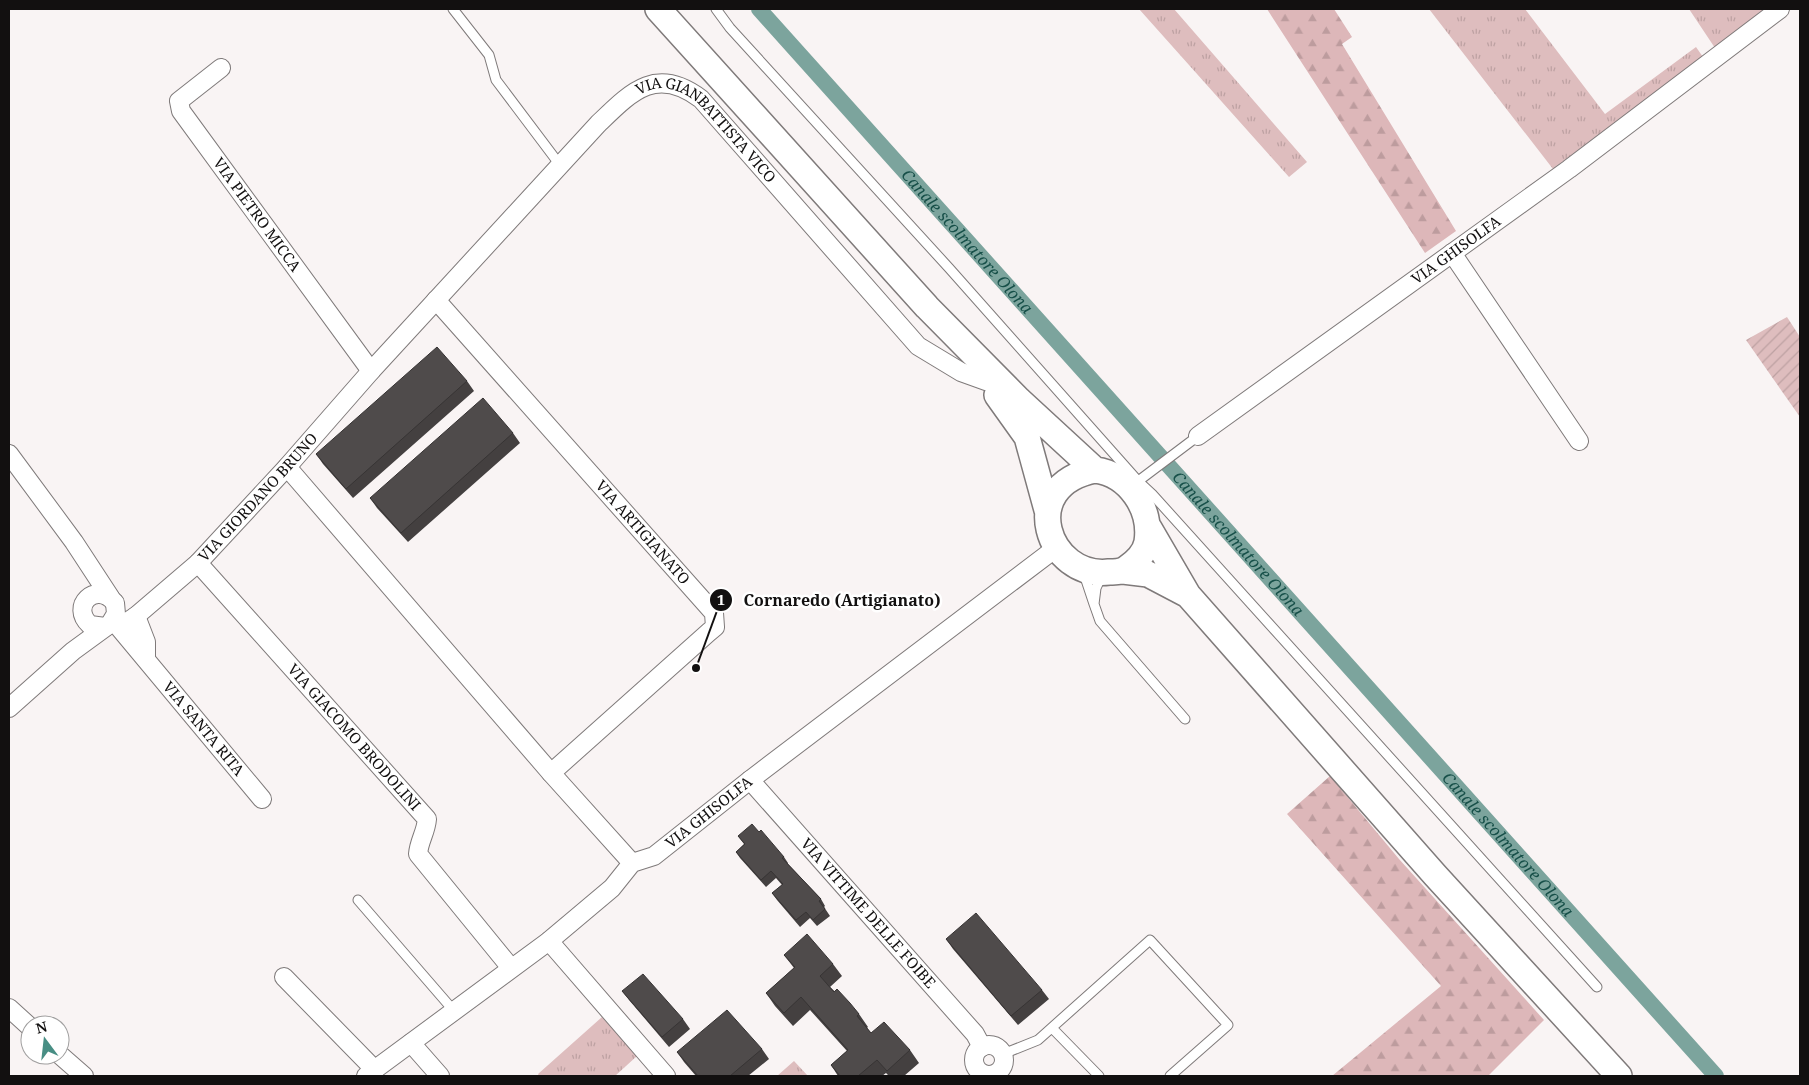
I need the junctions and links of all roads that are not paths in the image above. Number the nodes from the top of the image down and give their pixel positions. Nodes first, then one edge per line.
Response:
1 (453, 9) edge
2 (658, 9) edge
3 (716, 9) edge
4 (1780, 9) edge
5 (221, 68) dead end
6 (560, 165) junction
7 (1452, 253) junction
8 (436, 300) junction
9 (927, 307) junction
10 (371, 371) junction
11 (986, 381) junction
12 (1198, 436) joint
13 (1579, 441) dead end
14 (9, 454) edge
15 (288, 467) junction
16 (1095, 470) junction
17 (1138, 481) junction
18 (1047, 510) junction
19 (1149, 528) junction
20 (1056, 548) junction
21 (83, 556) junction
22 (198, 563) junction
23 (1103, 571) junction
24 (1188, 594) junction
25 (91, 596) junction
26 (112, 600) junction
27 (1094, 604) junction
28 (136, 616) junction
29 (85, 621) junction
30 (110, 626) junction
31 (73, 651) junction
32 (146, 659) junction
33 (9, 708) edge
34 (1185, 718) dead end
35 (551, 773) junction
36 (750, 780) junction
37 (262, 799) dead end
38 (632, 863) junction
39 (358, 900) dead end
40 (548, 941) junction
41 (511, 968) junction
42 (284, 977) dead end
43 (1597, 987) dead end
44 (9, 1008) edge
45 (454, 1011) junction
46 (20, 1018) edge
47 (1052, 1028) junction
48 (412, 1043) junction
49 (982, 1047) junction
50 (1003, 1054) junction
51 (70, 1064) edge
52 (370, 1073) edge
53 (84, 1076) edge
54 (440, 1076) edge
55 (666, 1076) edge
56 (1100, 1076) edge
57 (1170, 1076) edge
58 (1619, 1076) edge

1 - 6 lane
2 - 9 main road
3 - 17 lane
4 - 7 street, VIA GHISOLFA
5 - 10 street, VIA PIETRO MICCA
6 - 8 street, VIA GIANBATTISTA VICO
6 - 11 street, VIA GIANBATTISTA VICO
7 - 12 street, VIA GHISOLFA
7 - 13 street
8 - 10 street, VIA GIANBATTISTA VICO
8 - 35 street, VIA ARTIGIANATO
9 - 11 main road
9 - 16 main road
10 - 15 street, VIA GIORDANO BRUNO
11 - 18 main road
12 - 17 lane, VIA GHISOLFA
14 - 21 street
15 - 22 street, VIA GIORDANO BRUNO
15 - 35 street
16 - 17 main road
16 - 18 main road
17 - 19 main road
17 - 43 lane
18 - 20 main road
19 - 23 main road
19 - 24 main road
20 - 23 main road
20 - 36 street, VIA GHISOLFA
21 - 25 street
21 - 26 street
22 - 28 street, VIA GIORDANO BRUNO
22 - 41 street, VIA GIACOMO BRODOLINI
23 - 24 main road
23 - 27 lane
23 - 27 lane
24 - 58 main road
25 - 26 street
25 - 29 street
26 - 28 street
26 - 30 street
27 - 34 lane
28 - 30 street, VIA GIORDANO BRUNO
28 - 32 street
29 - 30 street
29 - 31 street
30 - 31 street, VIA GIORDANO BRUNO
30 - 32 street, VIA SANTA RITA
31 - 33 street, VIA GIORDANO BRUNO
32 - 37 street, VIA SANTA RITA
35 - 38 street
36 - 38 street, VIA GHISOLFA
36 - 49 street, VIA VITTIME DELLE FOIBE
38 - 40 street
39 - 45 lane
40 - 41 street
40 - 55 street
41 - 45 street
42 - 52 street
44 - 46 street
45 - 48 street
47 - 50 lane
47 - 56 lane
47 - 57 lane
48 - 52 street
48 - 54 street
49 - 50 street
49 - 50 street
51 - 53 street

